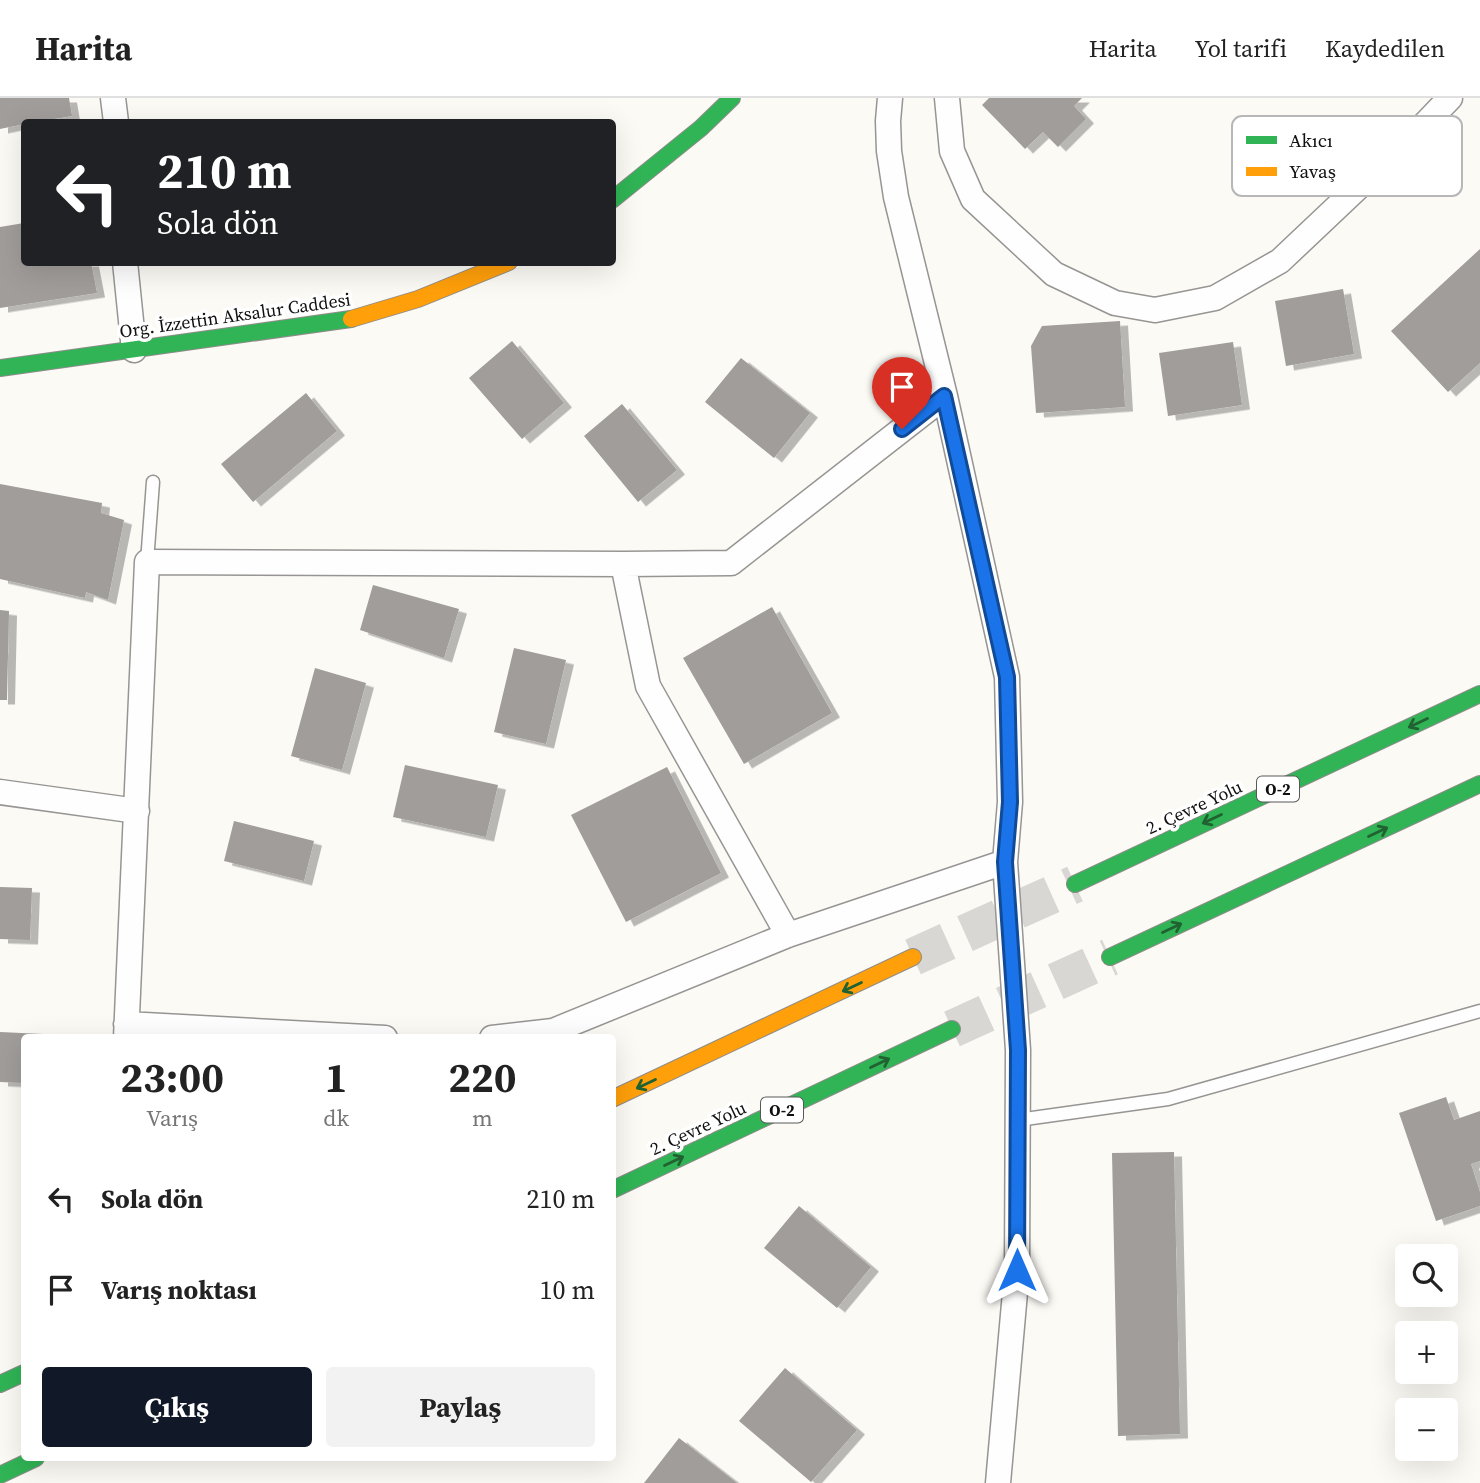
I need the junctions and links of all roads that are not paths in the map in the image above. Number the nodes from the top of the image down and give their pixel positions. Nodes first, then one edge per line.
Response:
1 (113, 98) edge
2 (732, 98) edge
3 (890, 98) edge
4 (947, 98) edge
5 (1450, 98) edge
6 (1433, 116) edge
7 (116, 119) edge
8 (1349, 196) edge
9 (616, 197) edge
10 (125, 266) edge
11 (499, 266) edge
12 (134, 350) junction
13 (0, 368) edge
14 (944, 396) junction
15 (153, 482) dead end
16 (147, 562) junction
17 (623, 564) junction
18 (1480, 694) edge
19 (1480, 783) edge
20 (0, 792) edge
21 (136, 811) junction
22 (1005, 862) junction
23 (1075, 884) tunnel mouth
24 (788, 935) junction
25 (914, 957) tunnel mouth
26 (1110, 957) tunnel mouth
27 (1480, 1010) edge
28 (952, 1029) tunnel mouth
29 (126, 1031) edge
30 (237, 1034) edge
31 (527, 1034) edge
32 (616, 1097) edge
33 (1018, 1120) junction
34 (616, 1188) edge
35 (21, 1374) edge
36 (0, 1384) edge
37 (30, 1461) edge
38 (0, 1475) edge
39 (998, 1483) edge

1 - 7 street
2 - 9 main road
3 - 14 street
4 - 8 street
5 - 6 street
10 - 12 street
11 - 12 main road, Org. İzzettin Aksalur Caddesi
12 - 13 main road, Org. İzzettin Aksalur Caddesi
14 - 17 street
14 - 22 street
15 - 16 lane
16 - 17 street
16 - 21 street
17 - 24 street
18 -> 23 main road, 2. Çevre Yolu / O-2
26 -> 19 main road
20 - 21 street
21 - 29 street
22 - 24 street
22 - 33 street
24 - 31 street
25 -> 32 main road
27 - 33 lane
34 -> 28 main road, 2. Çevre Yolu / O-2
29 - 30 street
33 - 39 street
35 - 36 main road
37 - 38 main road

